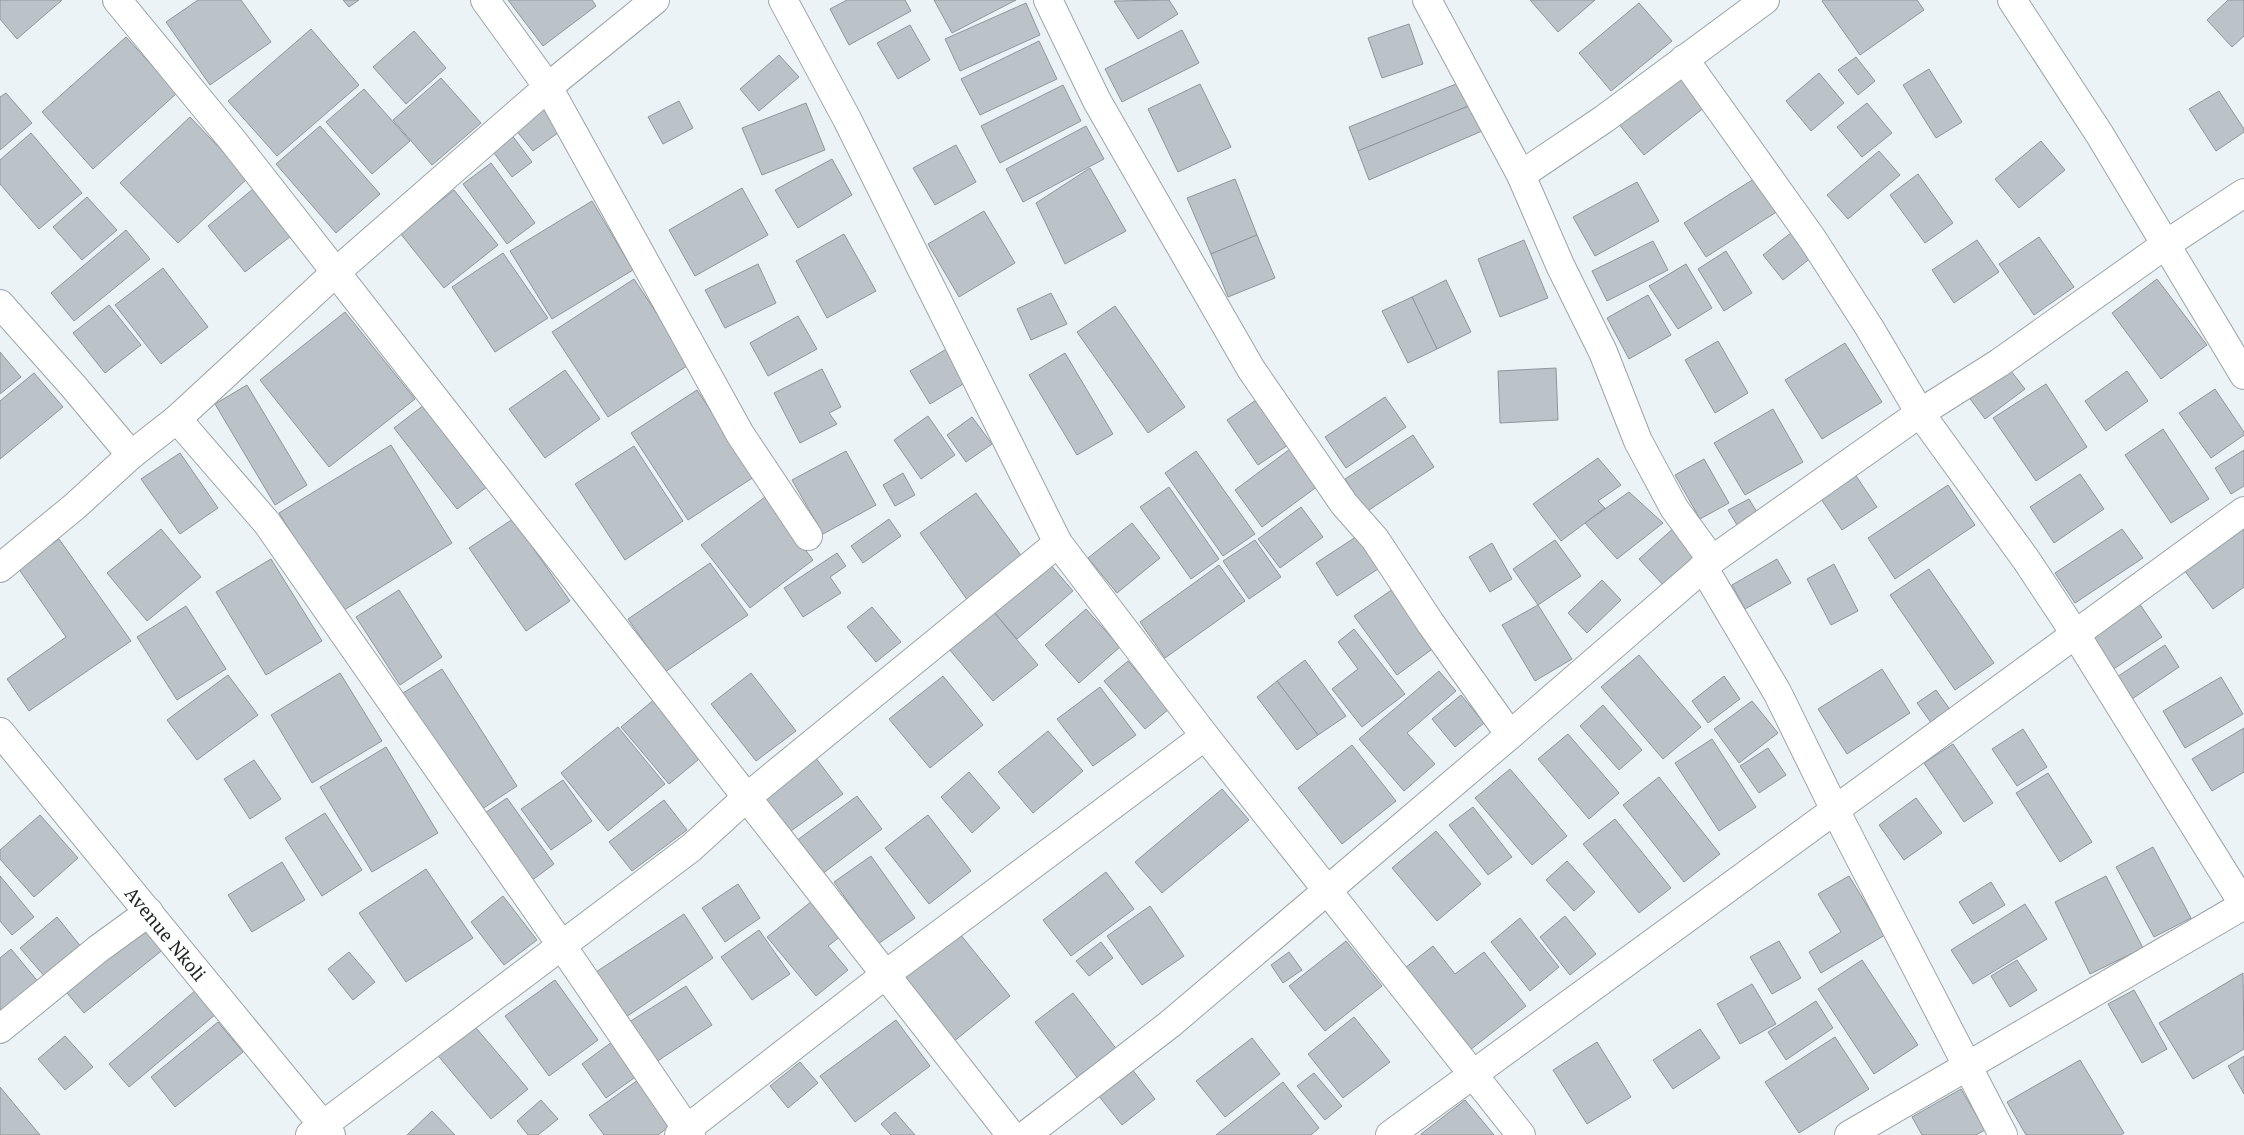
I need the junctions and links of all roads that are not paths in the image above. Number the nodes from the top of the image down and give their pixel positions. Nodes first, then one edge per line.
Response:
1 (117, 0) edge
2 (485, 0) edge
3 (655, 0) edge
4 (783, 0) edge
5 (1048, 0) edge
6 (1427, 0) edge
7 (1765, 0) edge
8 (2012, 0) edge
9 (1684, 59) junction
10 (548, 87) junction
11 (1521, 175) junction
12 (2244, 193) edge
13 (2165, 245) junction
14 (336, 272) junction
15 (0, 304) edge
16 (2244, 375) edge
17 (1920, 413) junction
18 (177, 418) junction
19 (131, 455) junction
20 (2244, 511) edge
21 (808, 536) dead end
22 (1058, 542) junction
23 (1707, 564) junction
24 (0, 568) edge
25 (2076, 634) junction
26 (0, 732) edge
27 (1510, 735) junction
28 (1204, 736) junction
29 (746, 798) junction
30 (1835, 810) junction
31 (1328, 890) junction
32 (2244, 905) edge
33 (149, 912) junction
34 (562, 946) junction
35 (885, 975) junction
36 (0, 1029) edge
37 (1967, 1066) junction
38 (1473, 1074) junction
39 (321, 1132) edge
40 (685, 1133) edge
41 (1011, 1135) edge
42 (1026, 1135) edge
43 (1390, 1135) edge
44 (1522, 1135) edge
45 (1849, 1135) edge
46 (2002, 1135) edge

1 - 14 street
2 - 10 street
3 - 10 street
4 - 22 street
5 - 27 street
6 - 11 street
7 - 9 street
8 - 13 street
9 - 11 street
9 - 17 street
10 - 14 street
10 - 21 street
11 - 23 street
12 - 13 street
13 - 16 street
13 - 17 street
14 - 18 street
14 - 29 street
15 - 19 street
17 - 23 street
17 - 25 street
18 - 19 street
18 - 34 street
19 - 24 street
20 - 25 street
22 - 28 street
22 - 29 street
23 - 27 street
23 - 30 street
25 - 30 street
25 - 32 street
26 - 33 street, Avenue Nkoli
27 - 31 street
28 - 31 street
28 - 35 street
29 - 34 street
29 - 35 street
30 - 37 street
30 - 38 street
31 - 38 street
31 - 42 street
32 - 37 street
33 - 36 street
33 - 39 street, Avenue Nkoli
34 - 39 street
34 - 40 street
35 - 40 street
35 - 41 street
37 - 45 street
37 - 46 street
38 - 43 street
38 - 44 street

